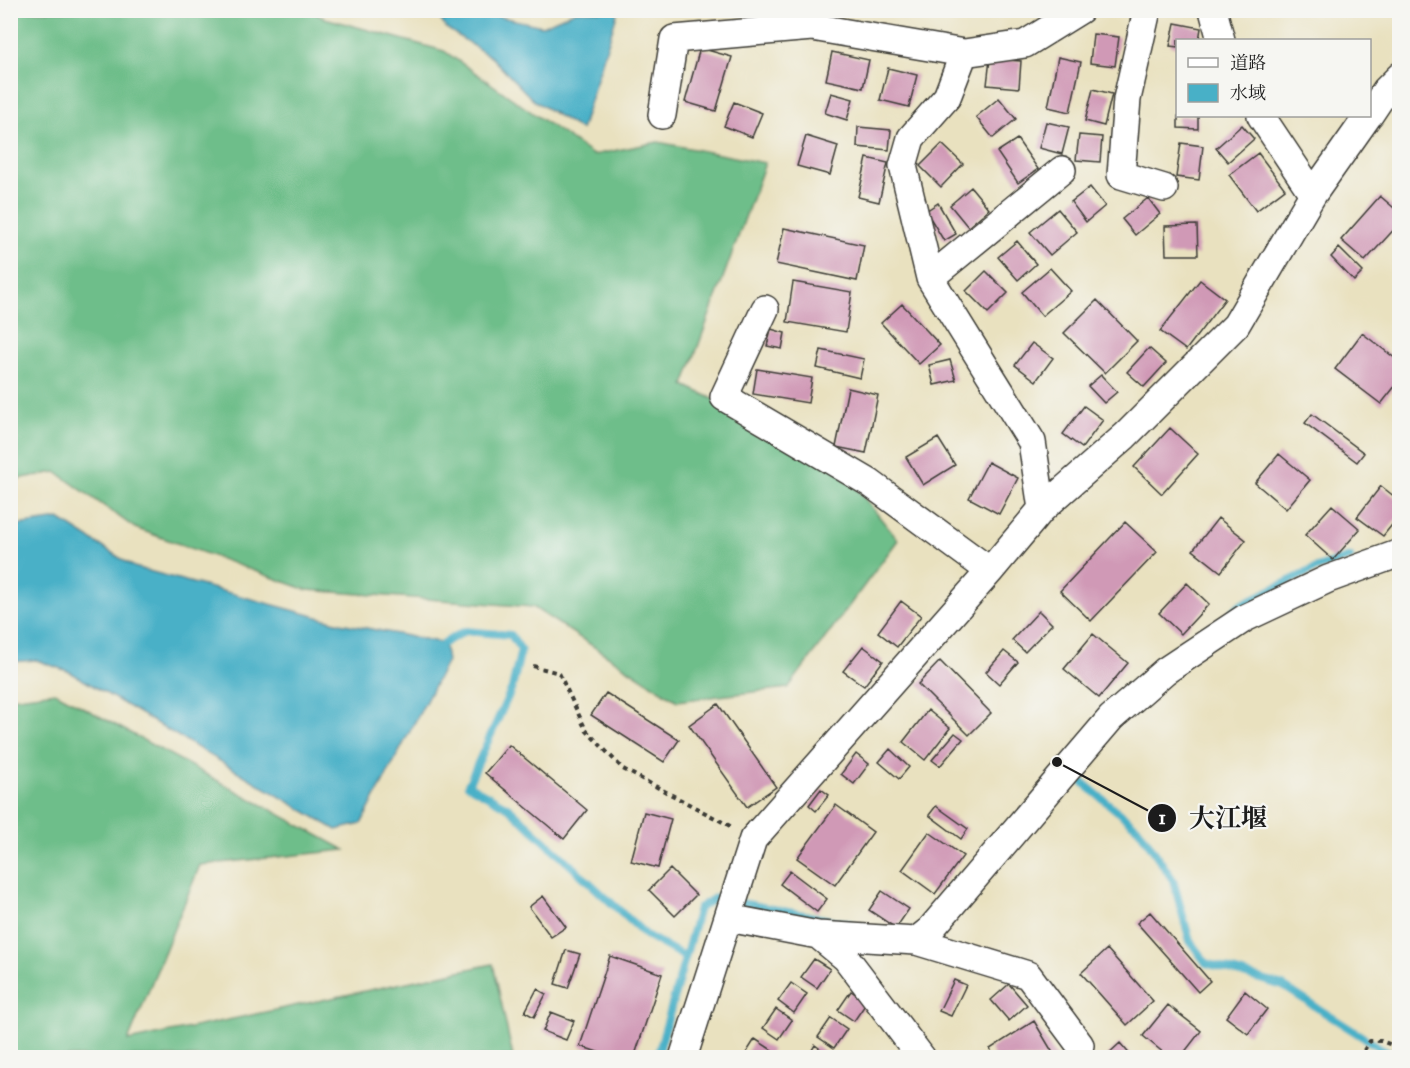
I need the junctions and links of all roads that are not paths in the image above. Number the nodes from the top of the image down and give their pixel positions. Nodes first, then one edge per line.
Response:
1 (1080, 10) edge
2 (1147, 10) edge
3 (1213, 10) edge
4 (1221, 39) edge
5 (963, 53) junction
6 (1400, 76) edge
7 (1371, 112) edge
8 (662, 115) dead end
9 (1262, 117) edge
10 (1368, 117) edge
11 (1062, 170) dead end
12 (1164, 188) dead end
13 (1313, 194) junction
14 (930, 278) junction
15 (765, 309) dead end
16 (1042, 509) junction
17 (1400, 553) edge
18 (990, 571) junction
19 (728, 918) junction
20 (818, 935) junction
21 (916, 941) junction
22 (1080, 1045) dead end
23 (683, 1058) edge
24 (922, 1058) edge

1 - 5 street
2 - 12 street
3 - 4 street
5 - 8 street
5 - 14 street
6 - 7 street
9 - 13 street
10 - 13 street
11 - 14 street
13 - 16 street
14 - 16 street
15 - 18 street
16 - 18 street
17 - 21 street
18 - 19 street
19 - 20 street
19 - 23 street
20 - 21 street
20 - 24 street
21 - 22 street

